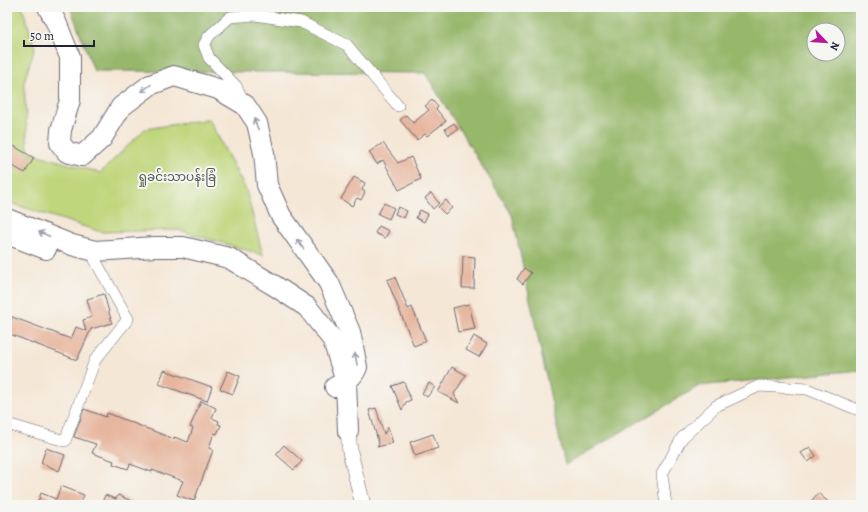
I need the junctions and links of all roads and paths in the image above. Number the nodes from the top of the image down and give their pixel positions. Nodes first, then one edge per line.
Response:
1 (48, 7) edge
2 (245, 105) junction
3 (398, 106) dead end
4 (7, 219) edge
5 (7, 234) edge
6 (70, 251) junction
7 (95, 260) junction
8 (341, 385) junction
9 (861, 411) edge
10 (7, 424) edge
11 (348, 431) joint
12 (363, 505) edge
13 (666, 505) edge

2 -> 1 highway
2 - 3 street
8 -> 2 highway
6 -> 4 highway
5 - 6 highway
6 - 7 highway
6 - 8 highway
7 - 8 highway
7 - 10 street
8 - 11 highway
9 - 13 street
11 - 12 main road

